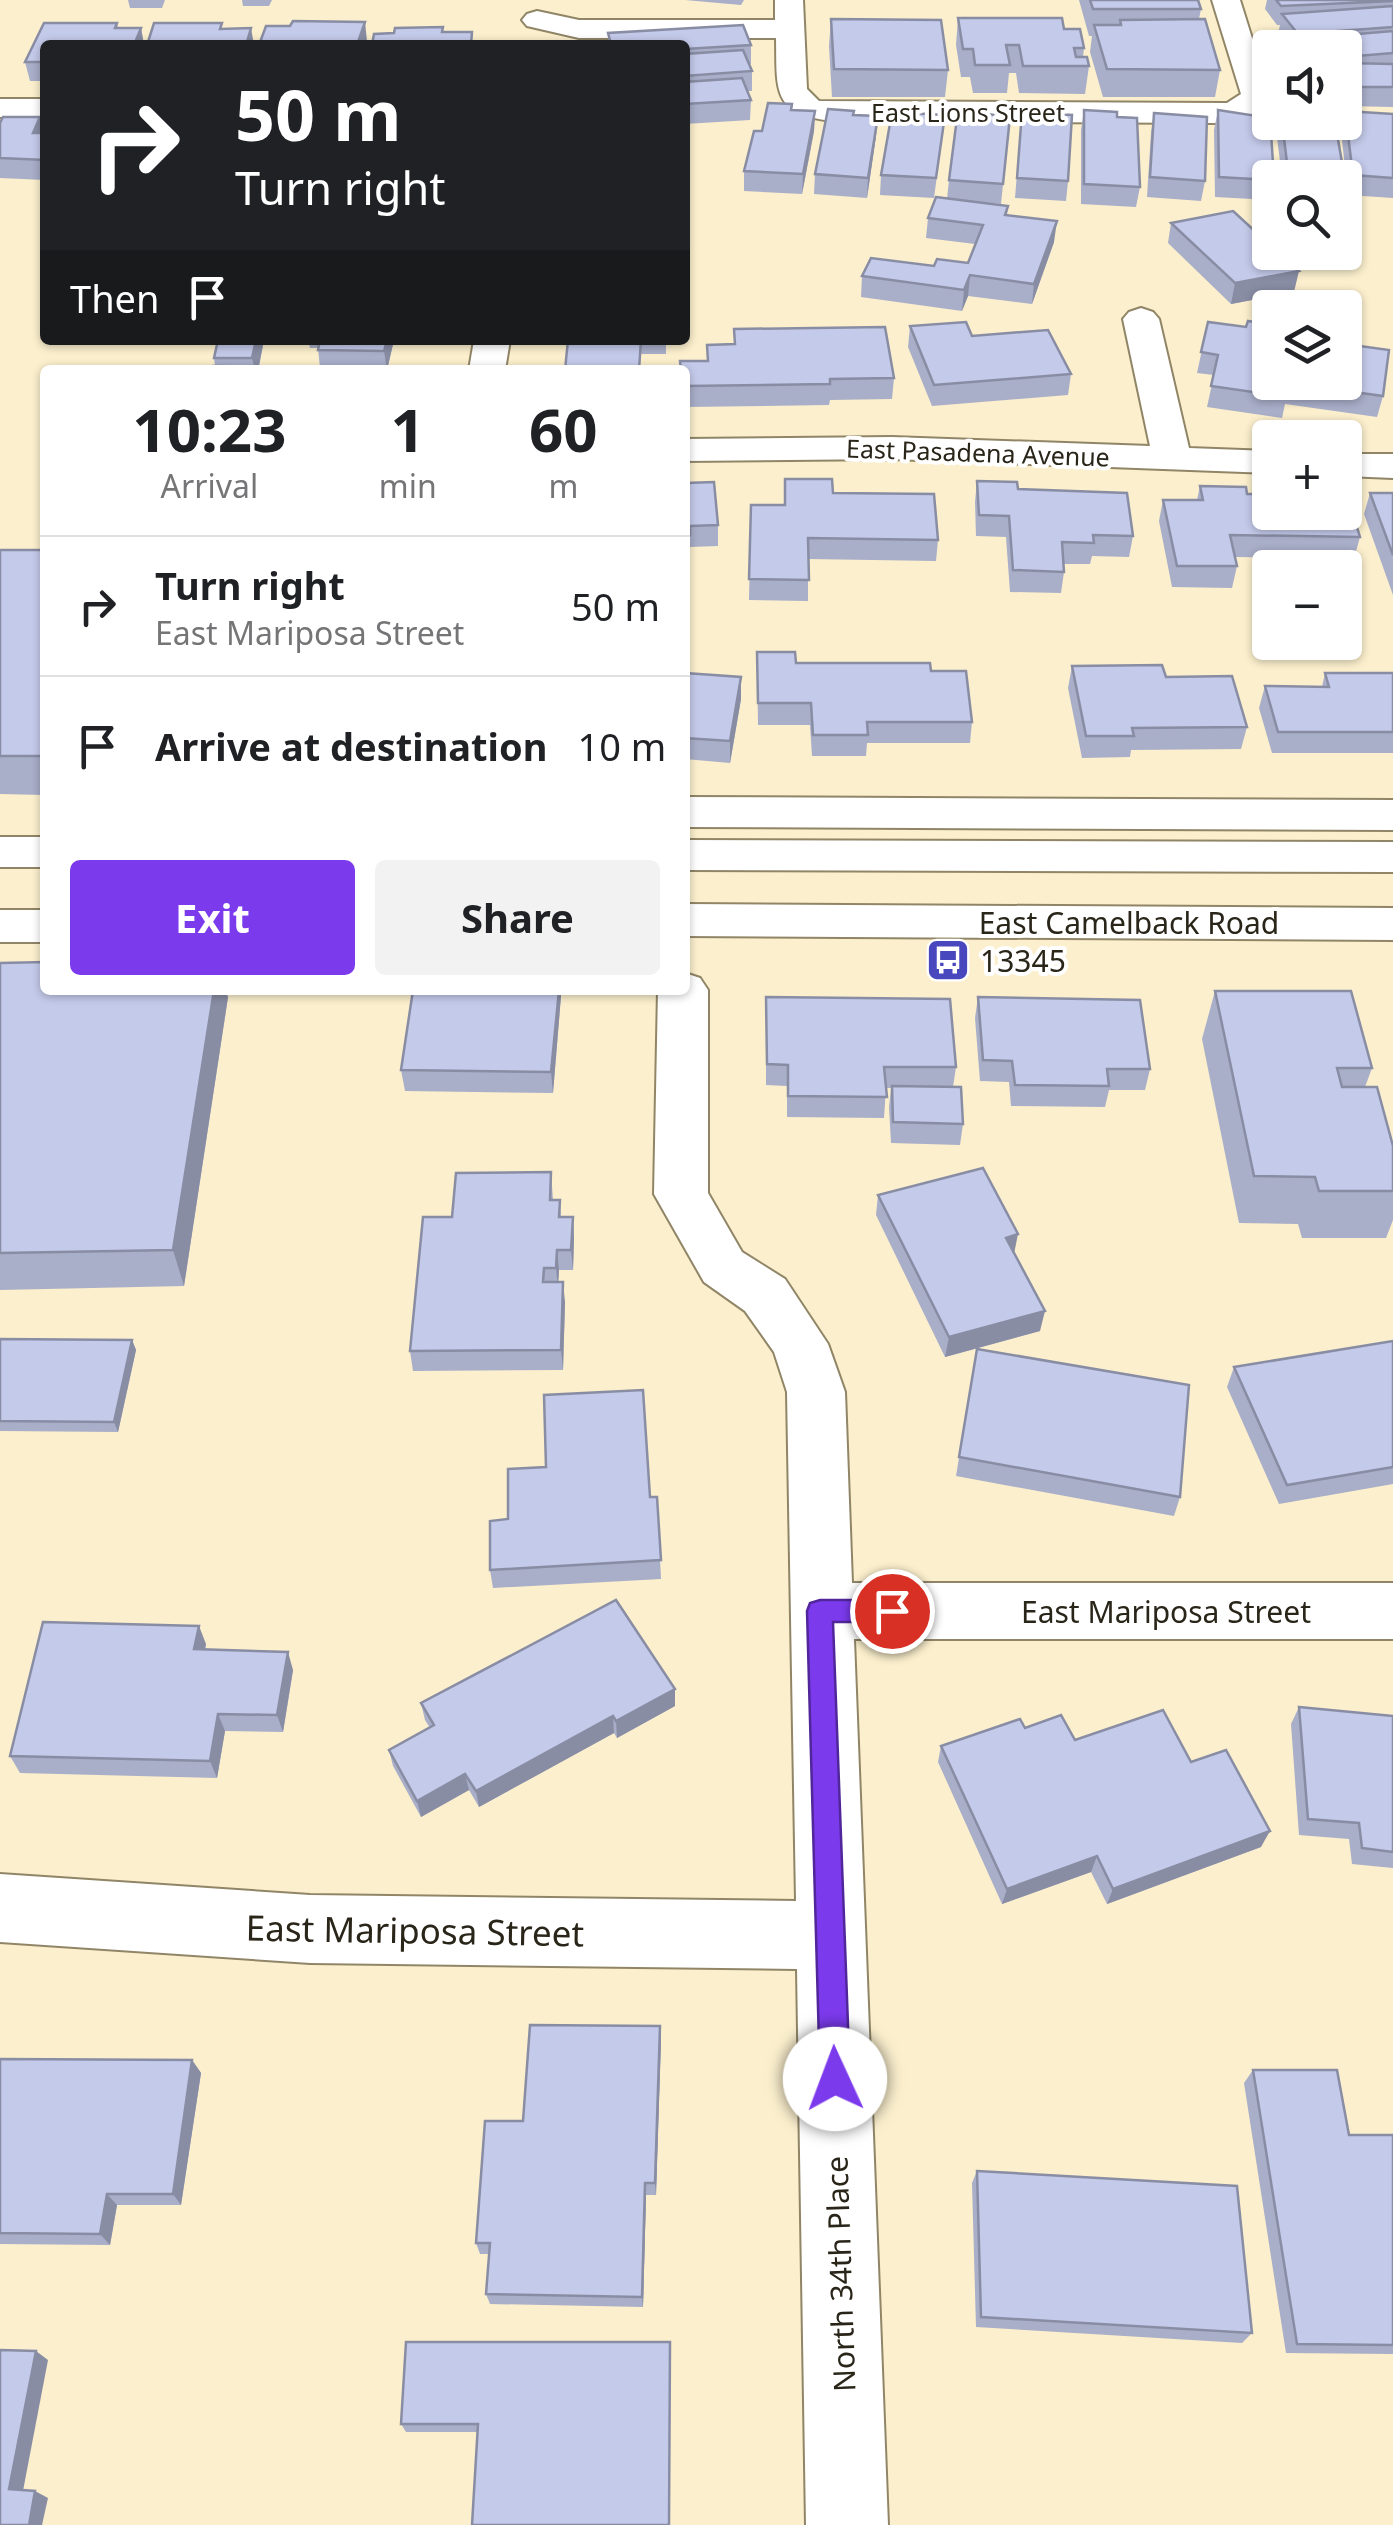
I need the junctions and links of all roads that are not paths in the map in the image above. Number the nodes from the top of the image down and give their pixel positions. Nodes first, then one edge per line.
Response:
1 (1226, 0) edge
2 (789, 15) edge
3 (537, 22) edge
4 (0, 108) edge
5 (40, 108) edge
6 (1141, 318) dead end
7 (690, 450) edge
8 (1172, 458) junction
9 (1252, 461) edge
10 (1362, 465) edge
11 (1393, 466) edge
12 (690, 812) edge
13 (1393, 815) edge
14 (0, 852) edge
15 (40, 852) edge
16 (690, 854) edge
17 (1393, 857) edge
18 (690, 920) edge
19 (1393, 924) edge
20 (0, 926) edge
21 (40, 926) edge
22 (682, 995) edge
23 (820, 1611) junction
24 (1393, 1611) edge
25 (0, 1908) edge
26 (830, 1934) junction
27 (847, 2525) edge

1 - 2 street, East Lions Street
2 - 3 street
4 - 5 street
6 - 8 street
7 - 8 street, East Pasadena Avenue
8 - 9 street, East Pasadena Avenue
10 - 11 street
12 - 13 street
14 - 15 street
16 - 17 street
18 - 19 street, East Camelback Road
20 - 21 street
22 - 23 street, North 34th Place
23 - 24 street, East Mariposa Street
23 - 26 street, North 34th Place
25 - 26 street, East Mariposa Street
26 - 27 street, North 34th Place

